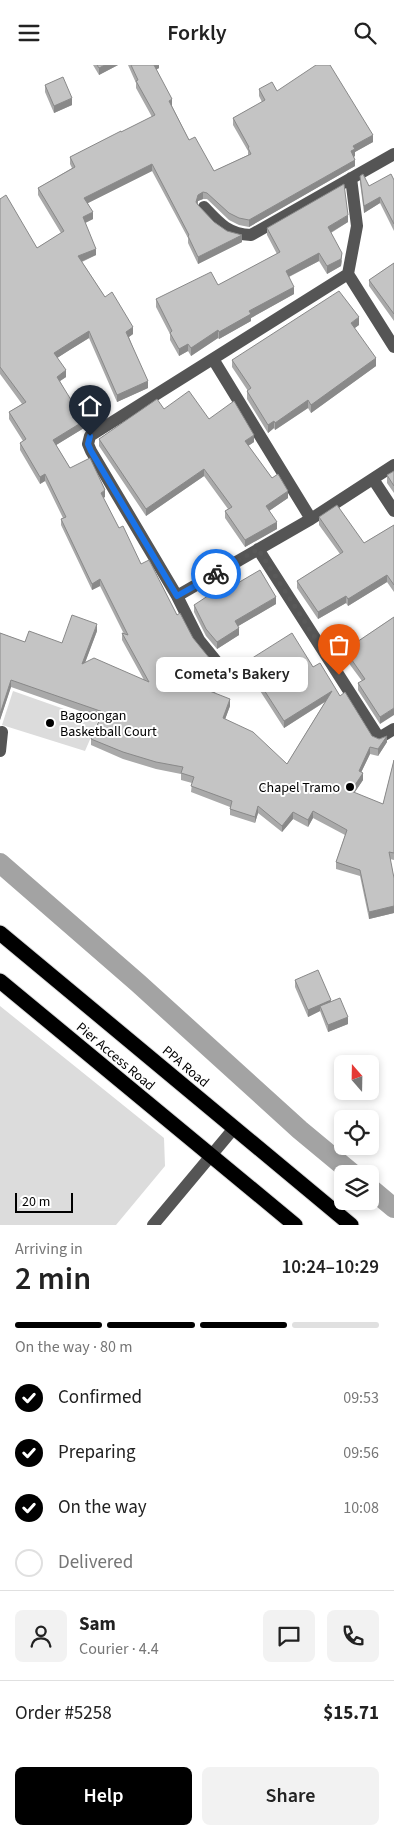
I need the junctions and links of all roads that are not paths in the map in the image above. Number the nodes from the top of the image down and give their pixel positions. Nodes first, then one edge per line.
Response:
1 (394, 154) edge
2 (351, 178) junction
3 (204, 207) dead end
4 (348, 274) junction
5 (394, 347) edge
6 (213, 359) junction
7 (394, 465) edge
8 (373, 479) junction
9 (394, 511) edge
10 (311, 519) junction
11 (258, 549) junction
12 (177, 596) junction
13 (221, 667) edge
14 (394, 729) edge
15 (2, 732) dead end
16 (0, 751) edge
17 (0, 933) edge
18 (0, 981) edge
19 (235, 1127) junction
20 (211, 1155) junction
21 (153, 1225) edge
22 (294, 1225) edge
23 (351, 1225) edge

1 - 2 street
2 - 3 street
2 - 4 street
4 - 5 street
4 - 6 street
6 - 10 street
6 - 12 street
7 - 8 street
8 - 9 street
8 - 10 street
10 - 11 street
11 - 12 street
11 - 14 street
12 - 13 street
15 - 16 street
17 - 19 highway, PPA Road
18 - 20 highway, Pier Access Road
19 - 20 street
19 - 23 highway, PPA Road
20 - 21 street
20 - 22 highway

